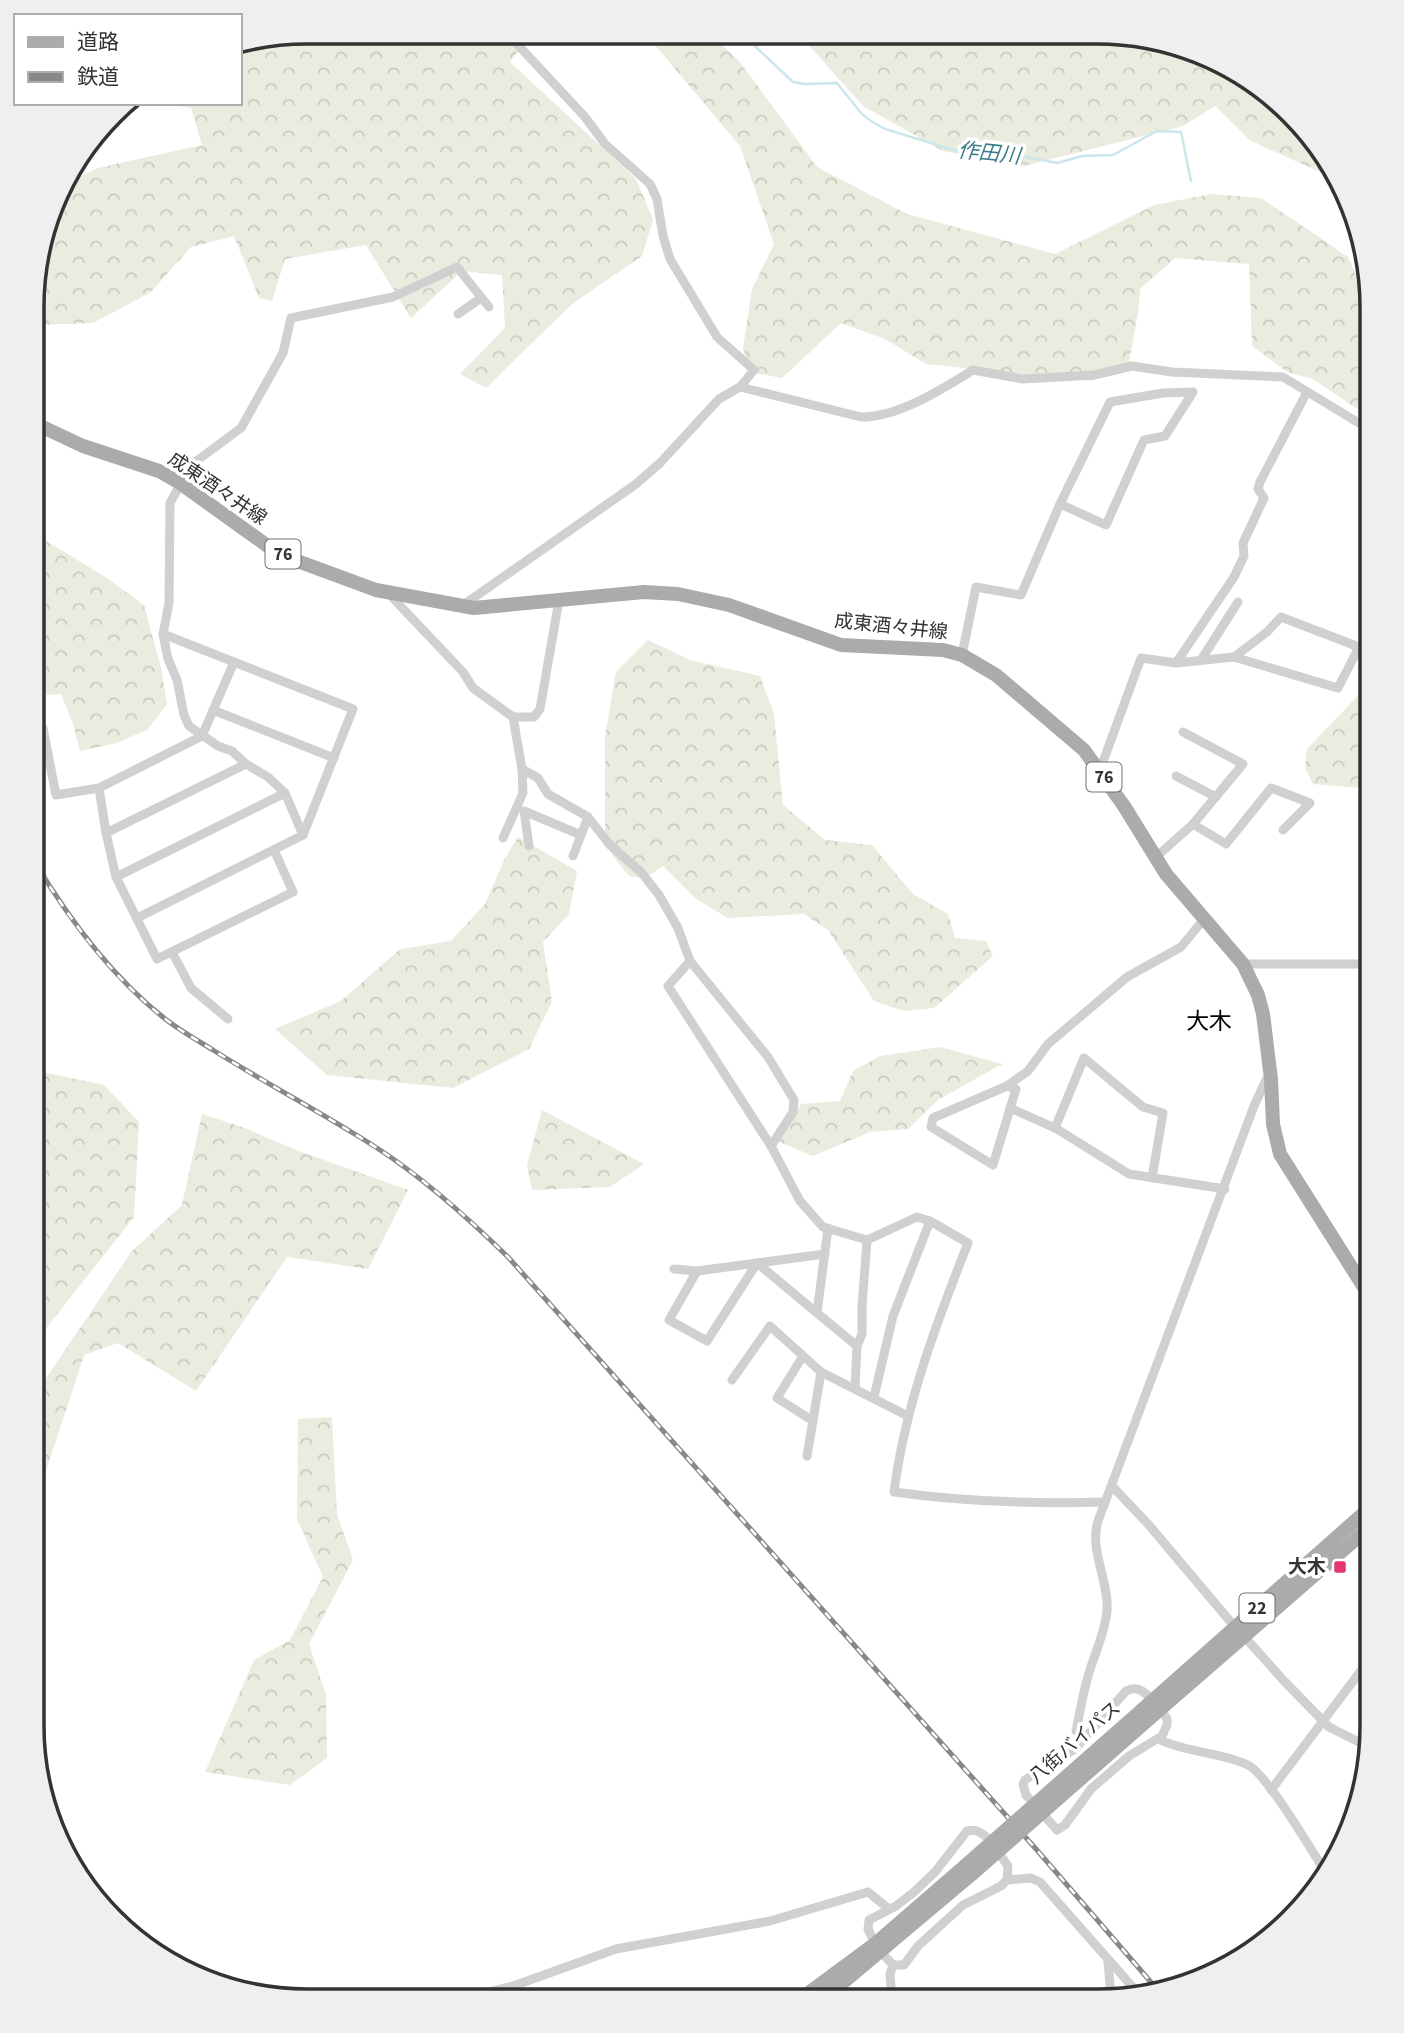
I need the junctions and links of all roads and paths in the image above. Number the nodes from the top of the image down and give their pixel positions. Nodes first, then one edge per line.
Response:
1 (517, 44) edge
2 (481, 298) junction
3 (489, 307) dead end
4 (458, 314) dead end
5 (740, 387) junction
6 (1307, 392) junction
7 (1360, 423) edge
8 (44, 427) edge
9 (180, 483) junction
10 (1060, 504) junction
11 (388, 593) junction
12 (559, 600) junction
13 (1238, 602) dead end
14 (462, 606) junction
15 (163, 634) junction
16 (1359, 647) joint
17 (962, 655) junction
18 (1234, 657) junction
19 (1201, 660) junction
20 (234, 662) junction
21 (1176, 663) junction
22 (213, 710) junction
23 (513, 717) junction
24 (1183, 732) dead end
25 (44, 733) edge
26 (202, 736) junction
27 (334, 758) junction
28 (246, 764) junction
29 (522, 769) junction
30 (1100, 770) junction
31 (1176, 776) dead end
32 (99, 788) junction
33 (285, 793) junction
34 (1216, 797) junction
35 (588, 817) junction
36 (1192, 824) junction
37 (1283, 830) dead end
38 (106, 833) junction
39 (303, 835) junction
40 (581, 835) junction
41 (503, 838) dead end
42 (529, 846) dead end
43 (274, 850) junction
44 (573, 856) dead end
45 (1156, 857) junction
46 (116, 877) junction
47 (137, 918) junction
48 (1204, 919) junction
49 (172, 952) junction
50 (690, 961) junction
51 (1243, 964) junction
52 (1360, 964) edge
53 (228, 1019) dead end
54 (1271, 1079) junction
55 (1007, 1086) junction
56 (1010, 1108) junction
57 (1055, 1128) junction
58 (771, 1146) junction
59 (1152, 1178) junction
60 (1225, 1189) junction
61 (930, 1221) junction
62 (828, 1228) junction
63 (867, 1240) junction
64 (825, 1254) junction
65 (757, 1263) junction
66 (674, 1269) dead end
67 (697, 1271) junction
68 (1360, 1281) edge
69 (817, 1313) junction
70 (857, 1346) junction
71 (803, 1356) junction
72 (821, 1372) junction
73 (732, 1380) dead end
74 (855, 1388) junction
75 (874, 1397) junction
76 (908, 1416) junction
77 (813, 1421) junction
78 (807, 1456) dead end
79 (1112, 1486) junction
80 (1105, 1503) junction
81 (1360, 1518) edge
82 (1360, 1535) edge
83 (1239, 1631) junction
84 (1360, 1672) edge
85 (1151, 1709) junction
86 (1322, 1721) junction
87 (1086, 1738) junction
88 (1158, 1739) junction
89 (1360, 1742) edge
90 (1271, 1790) junction
91 (1321, 1864) edge
92 (1007, 1880) junction
93 (889, 1909) junction
94 (878, 1948) junction
95 (1108, 1961) junction
96 (893, 1965) junction
97 (1132, 1987) edge
98 (500, 1989) edge
99 (816, 1989) edge
100 (834, 1989) edge
101 (891, 1989) edge
102 (1110, 1989) edge

1 - 5 street
2 - 3 street
2 - 4 street
2 - 9 street
5 - 6 street
5 - 14 street
6 - 7 street
6 - 21 street
8 - 9 main road, 成東酒々井線 / 76
9 - 11 main road, 成東酒々井線 / 76
9 - 15 street
10 - 10 street
10 - 17 street
11 - 14 main road, 成東酒々井線 / 76
11 - 23 street
12 - 14 main road, 成東酒々井線 / 76
12 - 17 main road, 成東酒々井線 / 76
12 - 23 street
13 - 19 street
15 - 20 street
15 - 26 street
16 - 18 street
16 - 18 street
17 - 30 main road, 成東酒々井線 / 76
18 - 19 street
19 - 21 street
20 - 22 street
20 - 27 street
21 - 30 street
22 - 26 street
22 - 27 street
23 - 29 street
24 - 34 street
25 - 32 street
26 - 28 street
26 - 32 street
27 - 39 street
28 - 33 street
28 - 38 street
29 - 35 street
29 - 41 street
30 - 45 main road, 成東酒々井線 / 76
31 - 34 street
32 - 38 street
33 - 39 street
33 - 46 street
34 - 36 street
35 - 40 street
35 - 50 street
36 - 37 street
36 - 45 street
38 - 46 street
39 - 43 street
40 - 42 street
40 - 44 street
43 - 47 street
43 - 49 street
45 - 48 main road, 成東酒々井線 / 76
46 - 47 street
47 - 49 street
48 - 51 main road, 成東酒々井線 / 76
48 - 55 street
49 - 53 street
50 - 58 street
50 - 58 street
51 - 52 street
51 - 54 main road, 成東酒々井線 / 76
54 - 60 street
54 - 68 main road, 成東酒々井線 / 76
55 - 56 street
55 - 56 street
56 - 57 street
57 - 59 street
57 - 59 street
58 - 62 street
59 - 60 street
60 - 79 street
61 - 63 street
61 - 75 street
61 - 76 street
62 - 63 street
62 - 64 street
63 - 70 street
64 - 65 street
64 - 69 street
65 - 67 street
65 - 67 street
65 - 69 street
66 - 67 street
69 - 70 street
70 - 74 street
71 - 72 street
71 - 73 street
71 - 77 street
72 - 74 street
72 - 77 street
74 - 75 street
75 - 76 street
76 - 80 street
77 - 78 street
79 - 80 street
79 - 83 street
80 - 87 street
81 - 83 main road, 八街バイパス / 22
82 - 83 main road, 八街バイパス / 22
83 - 85 main road, 八街バイパス / 22
83 - 86 street
84 - 86 street
85 - 87 street
85 - 88 street
85 - 94 main road, 八街バイパス / 22, bridge
86 - 89 street
86 - 90 street
87 - 88 street
88 - 90 street
90 - 91 street
92 - 93 street
92 - 95 street
92 - 96 street
93 - 94 street
93 - 98 street
94 - 96 street
94 - 99 main road, 八街バイパス / 22
94 - 100 main road, 八街バイパス / 22
95 - 97 street
95 - 102 street
96 - 101 street

